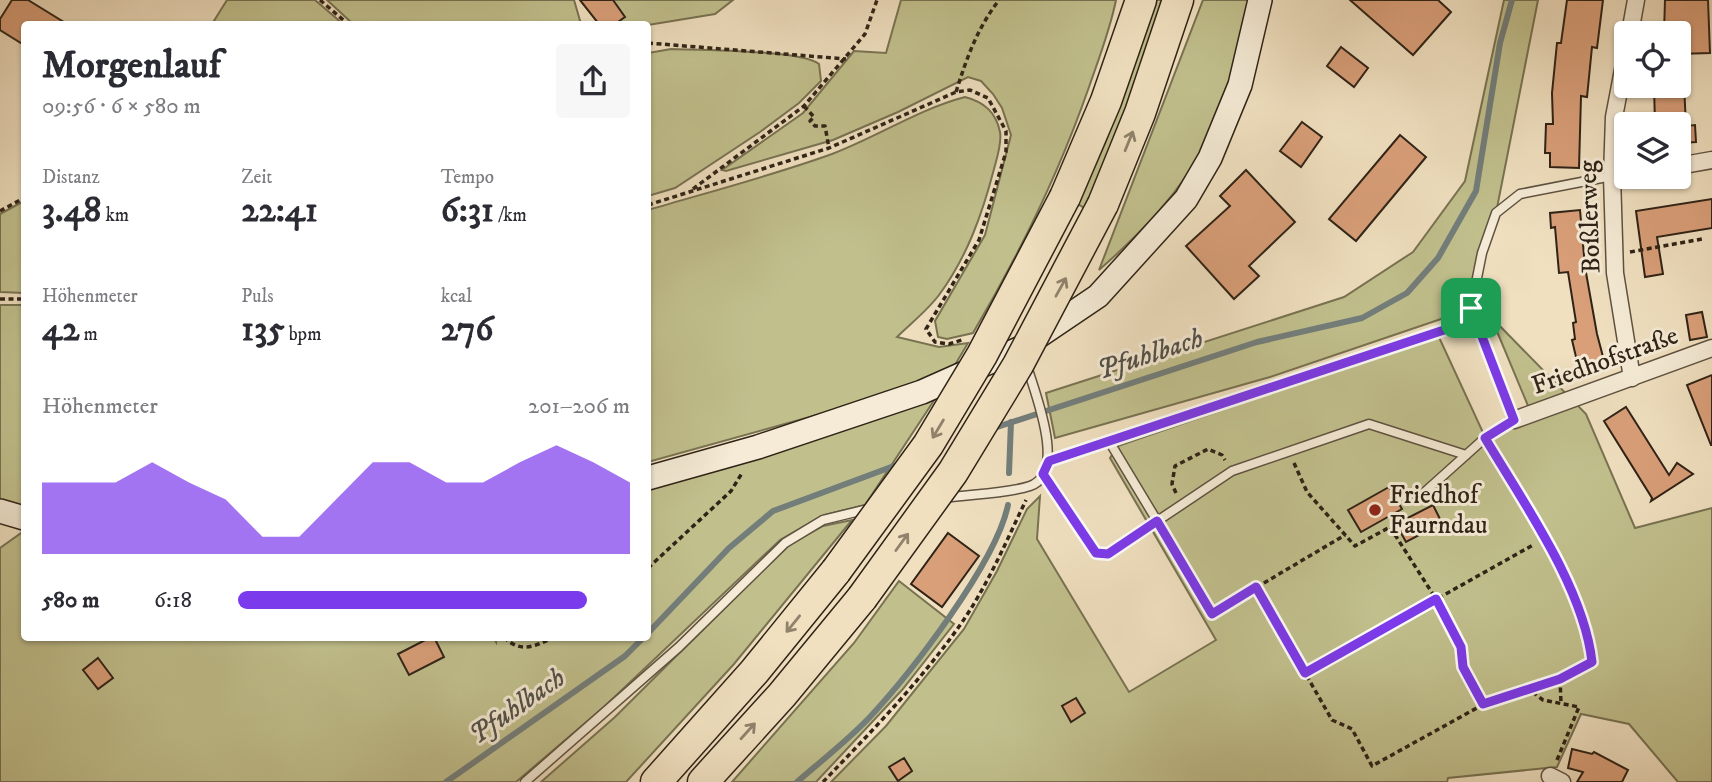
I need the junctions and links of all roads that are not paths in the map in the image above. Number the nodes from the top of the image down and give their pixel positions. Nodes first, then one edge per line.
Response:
1 (1141, 0) edge
2 (1178, 0) edge
3 (1260, 0) edge
4 (1636, 0) edge
5 (1632, 21) edge
6 (1712, 160) edge
7 (1691, 164) edge
8 (1614, 176) edge
9 (1618, 189) edge
10 (1021, 348) junction
11 (1712, 348) edge
12 (1632, 378) junction
13 (1514, 420) junction
14 (1485, 438) junction
15 (1109, 441) road end
16 (1466, 455) junction
17 (1043, 474) junction
18 (651, 477) edge
19 (1417, 499) dead end
20 (916, 502) dead end
21 (902, 504) dead end
22 (0, 511) edge
23 (21, 517) edge
24 (1157, 521) junction
25 (1207, 604) road end
26 (1592, 662) road end
27 (525, 782) edge
28 (656, 782) edge
29 (702, 782) edge

1 -> 28 highway, bridge
29 -> 2 highway, bridge
3 - 10 street
4 - 5 street
6 - 7 street
8 - 13 lane
9 - 12 street, Boßlerweg
10 - 17 lane
10 - 18 street
11 - 12 street, Friedhofstraße
12 - 13 street, Friedhofstraße
13 - 14 lane
14 - 16 lane
14 - 26 lane
15 - 24 lane
16 - 19 lane
16 - 24 lane
17 - 20 lane
17 - 24 lane
21 - 27 lane
22 - 23 street
24 - 25 lane

